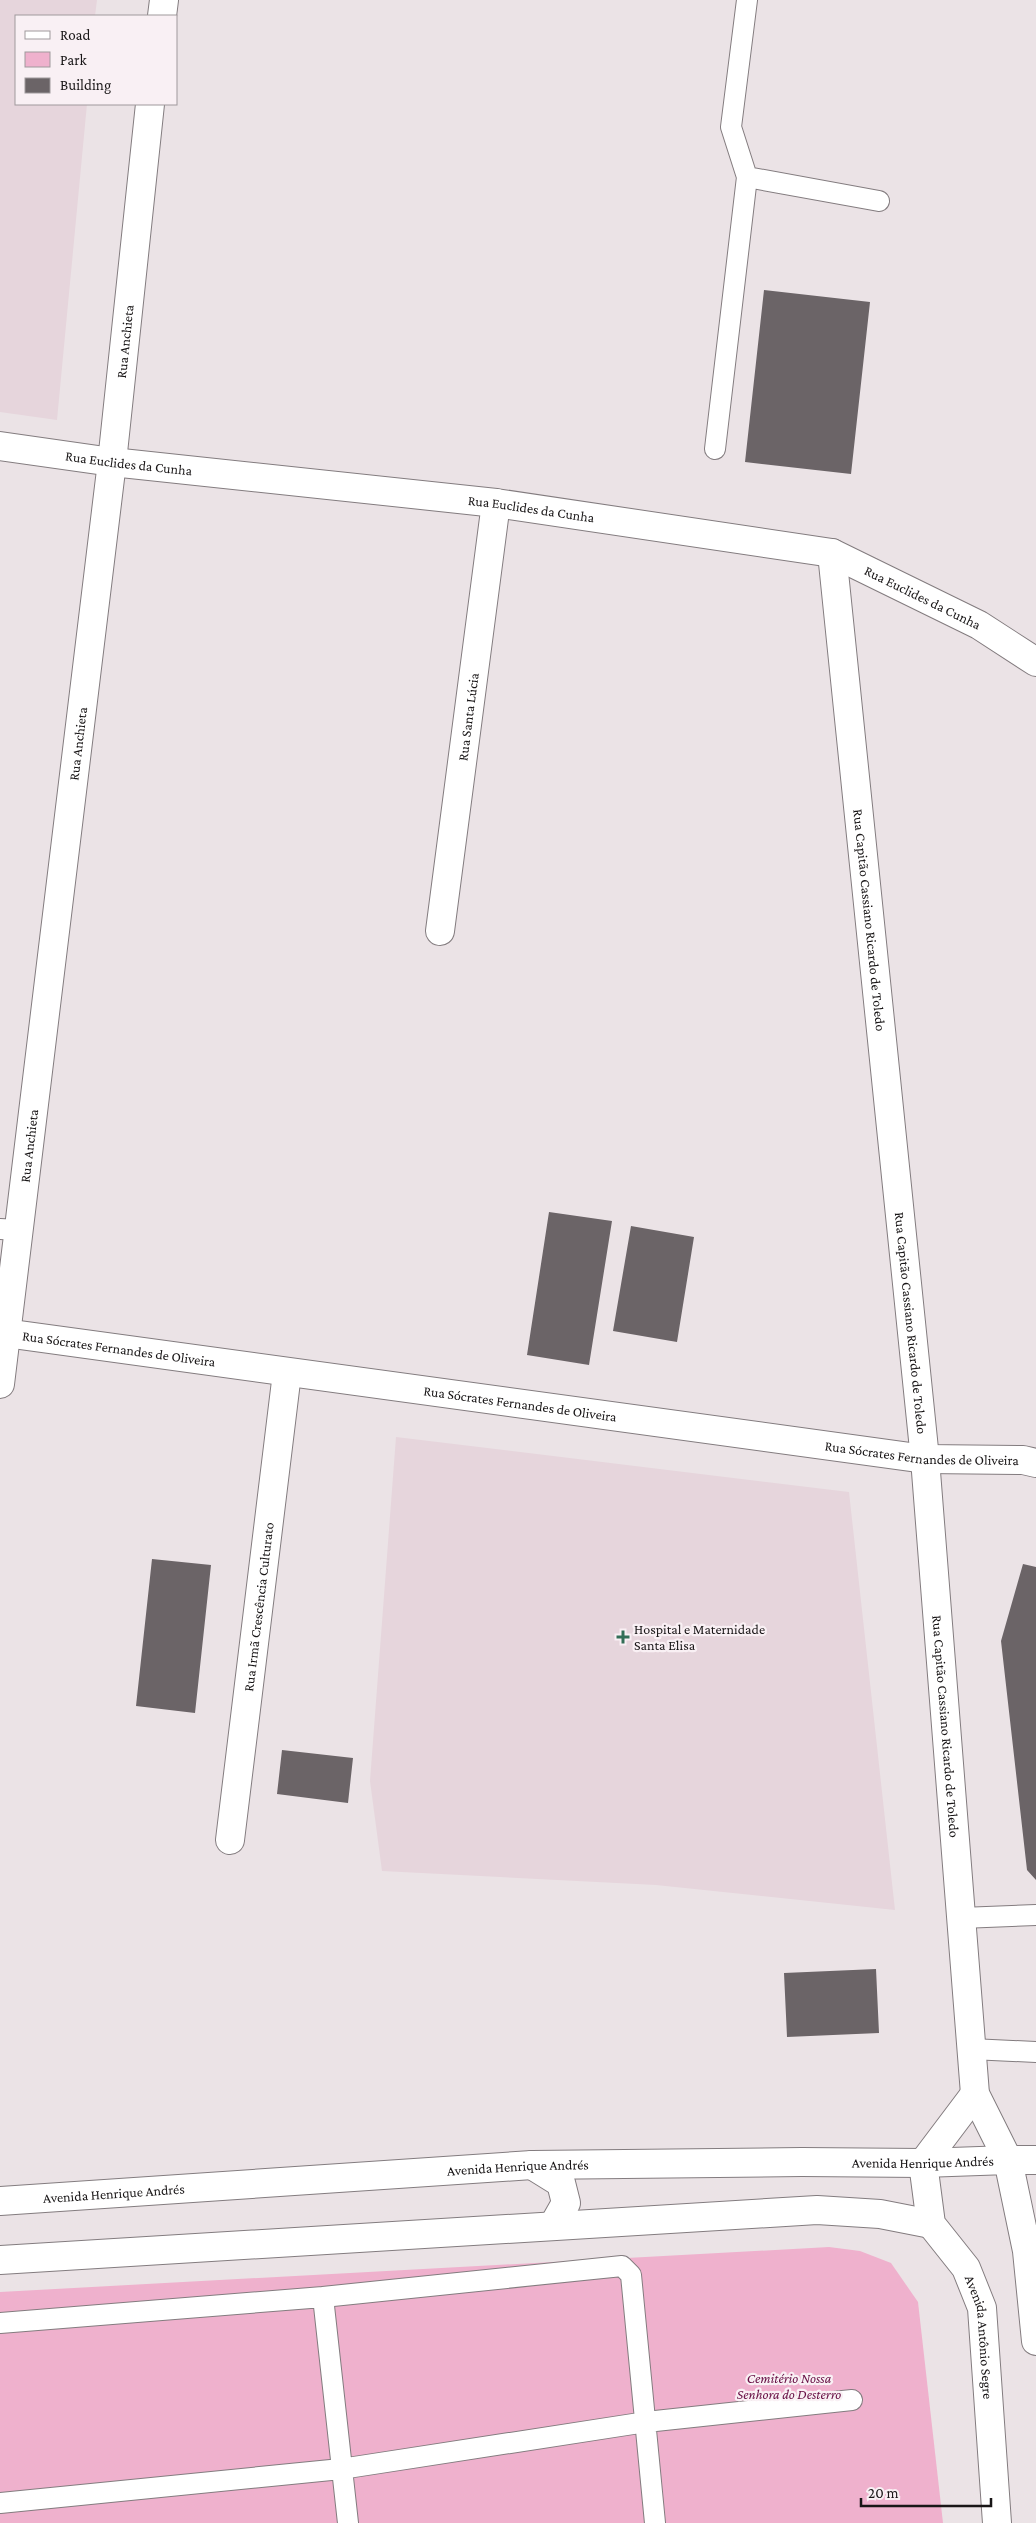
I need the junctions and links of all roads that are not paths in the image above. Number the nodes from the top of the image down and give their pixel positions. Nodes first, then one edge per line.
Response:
1 (164, 0) edge
2 (747, 0) edge
3 (162, 15) edge
4 (150, 105) edge
5 (748, 177) junction
6 (879, 202) dead end
7 (0, 446) edge
8 (714, 448) dead end
9 (112, 462) junction
10 (496, 503) junction
11 (832, 553) junction
12 (1036, 662) edge
13 (440, 931) dead end
14 (9, 1230) edge
15 (5, 1332) junction
16 (287, 1373) junction
17 (0, 1384) edge
18 (925, 1459) junction
19 (1036, 1463) edge
20 (230, 1840) dead end
21 (1036, 1914) edge
22 (961, 1918) junction
23 (971, 2049) junction
24 (1036, 2052) edge
25 (975, 2094) junction
26 (1008, 2160) junction
27 (1036, 2160) edge
28 (923, 2163) junction
29 (532, 2165) junction
30 (0, 2201) edge
31 (930, 2224) junction
32 (553, 2226) junction
33 (0, 2260) edge
34 (323, 2297) junction
35 (0, 2323) edge
36 (1036, 2341) edge
37 (852, 2400) dead end
38 (646, 2422) junction
39 (341, 2469) junction
40 (0, 2503) edge
41 (348, 2523) edge
42 (655, 2523) edge
43 (997, 2523) edge

1 - 3 street
2 - 5 lane
4 - 9 street, Rua Anchieta
5 - 6 lane
5 - 8 lane
7 - 9 street, Rua Euclides da Cunha
9 - 10 street, Rua Euclides da Cunha
9 - 14 street, Rua Anchieta
10 - 11 street, Rua Euclides da Cunha
10 - 13 street, Rua Santa Lúcia
11 - 12 street, Rua Euclides da Cunha
11 - 18 street, Rua Capitão Cassiano Ricardo de Toledo
14 - 15 street, Rua Anchieta
15 - 16 street, Rua Sócrates Fernandes de Oliveira
15 - 17 street, Rua Anchieta
16 - 18 street, Rua Sócrates Fernandes de Oliveira
16 - 20 street, Rua Irmã Crescência Culturato
18 - 19 street, Rua Sócrates Fernandes de Oliveira
18 - 22 street, Rua Capitão Cassiano Ricardo de Toledo
21 - 22 lane
22 - 23 street, Rua Capitão Cassiano Ricardo de Toledo
23 - 24 lane
23 - 25 street, Rua Capitão Cassiano Ricardo de Toledo
25 - 26 street, Rua Capitão Cassiano Ricardo de Toledo
25 - 28 street
26 - 27 street, Avenida Henrique Andrés
26 - 28 street, Avenida Henrique Andrés
26 - 36 street
28 - 29 street, Avenida Henrique Andrés
28 - 31 street
29 - 30 street, Avenida Henrique Andrés
29 - 32 street
31 - 32 street
31 - 43 street, Avenida Antônio Segre
32 - 33 street
34 - 35 lane
34 - 38 lane
34 - 39 lane
37 - 38 lane
38 - 39 lane
38 - 42 lane
39 - 40 lane
39 - 41 lane

